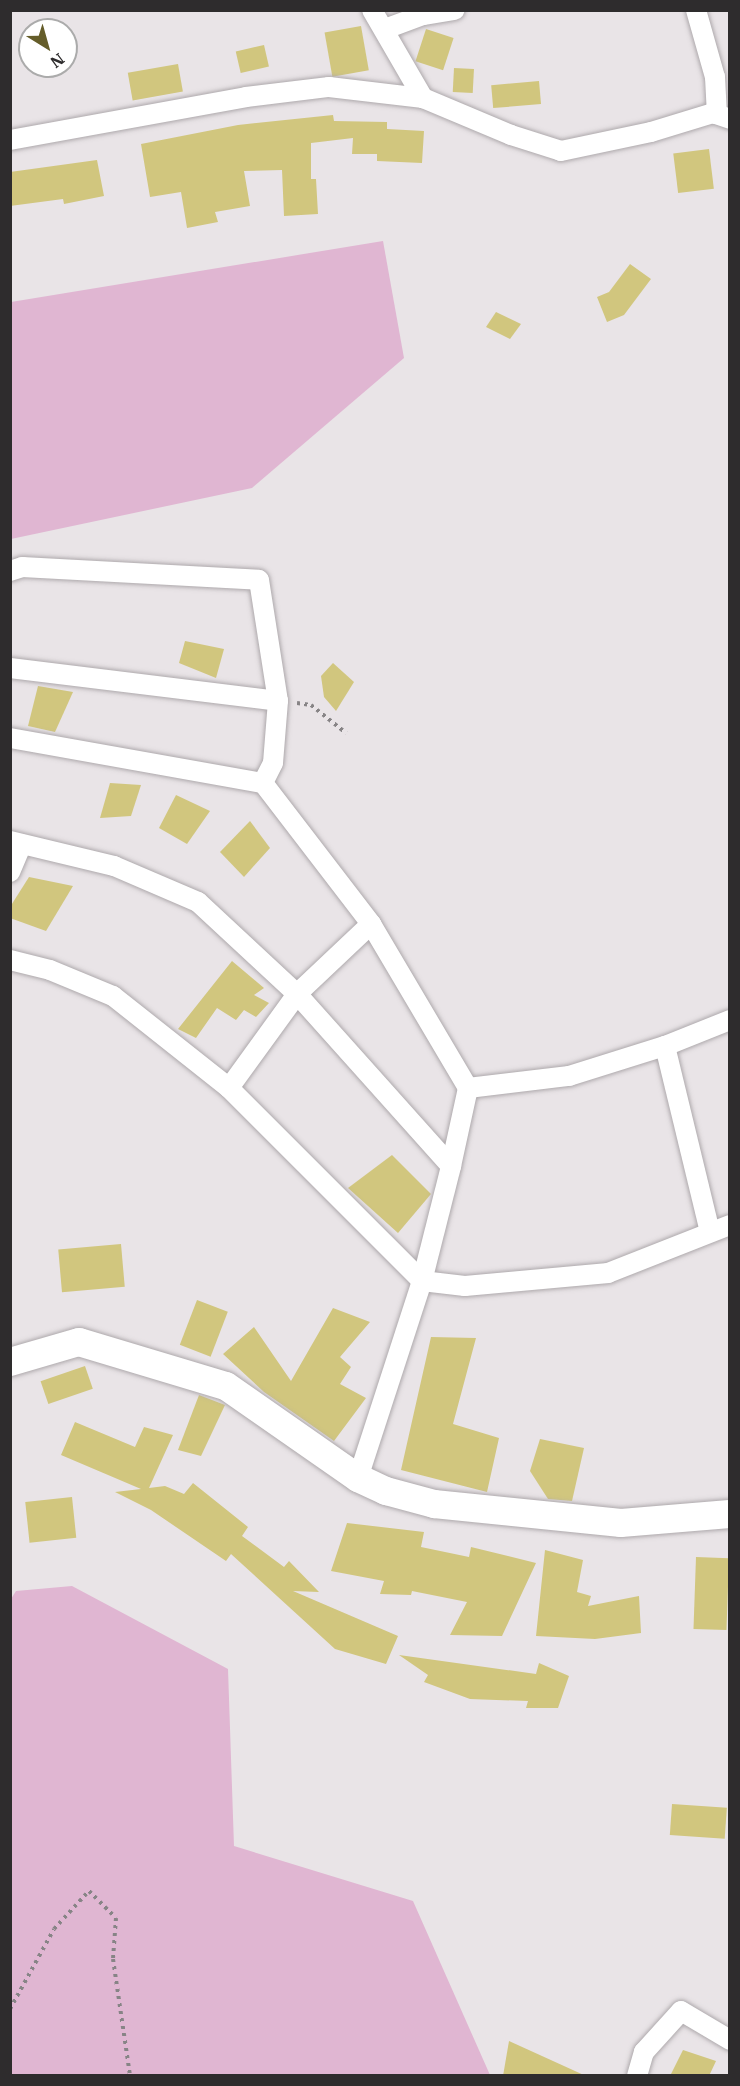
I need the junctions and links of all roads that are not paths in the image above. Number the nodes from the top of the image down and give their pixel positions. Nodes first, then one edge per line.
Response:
1 (372, 10) edge
2 (455, 10) edge
3 (696, 10) edge
4 (385, 29) junction
5 (423, 98) junction
6 (722, 116) edge
7 (10, 140) edge
8 (10, 571) edge
9 (10, 668) edge
10 (278, 701) junction
11 (10, 738) edge
12 (263, 783) junction
13 (16, 843) edge
14 (10, 872) edge
15 (371, 924) junction
16 (10, 960) edge
17 (297, 994) junction
18 (729, 1020) edge
19 (665, 1046) junction
20 (228, 1088) junction
21 (468, 1088) junction
22 (451, 1166) junction
23 (729, 1226) edge
24 (710, 1232) junction
25 (422, 1281) junction
26 (10, 1362) edge
27 (358, 1478) junction
28 (729, 1514) edge
29 (729, 2040) edge
30 (637, 2076) edge

1 - 4 street
2 - 4 street
3 - 6 street
4 - 5 street
5 - 6 street
5 - 7 street
8 - 10 street
9 - 10 street
10 - 12 street
11 - 12 street
12 - 15 street
13 - 14 street
13 - 17 street
15 - 17 street
15 - 21 street
16 - 20 street
17 - 20 street
17 - 22 street
18 - 19 street
19 - 21 street
19 - 24 street
20 - 25 street
21 - 22 street
22 - 25 street
23 - 24 street
24 - 25 street
25 - 27 street
26 - 27 main road
27 - 28 main road
29 - 30 street

